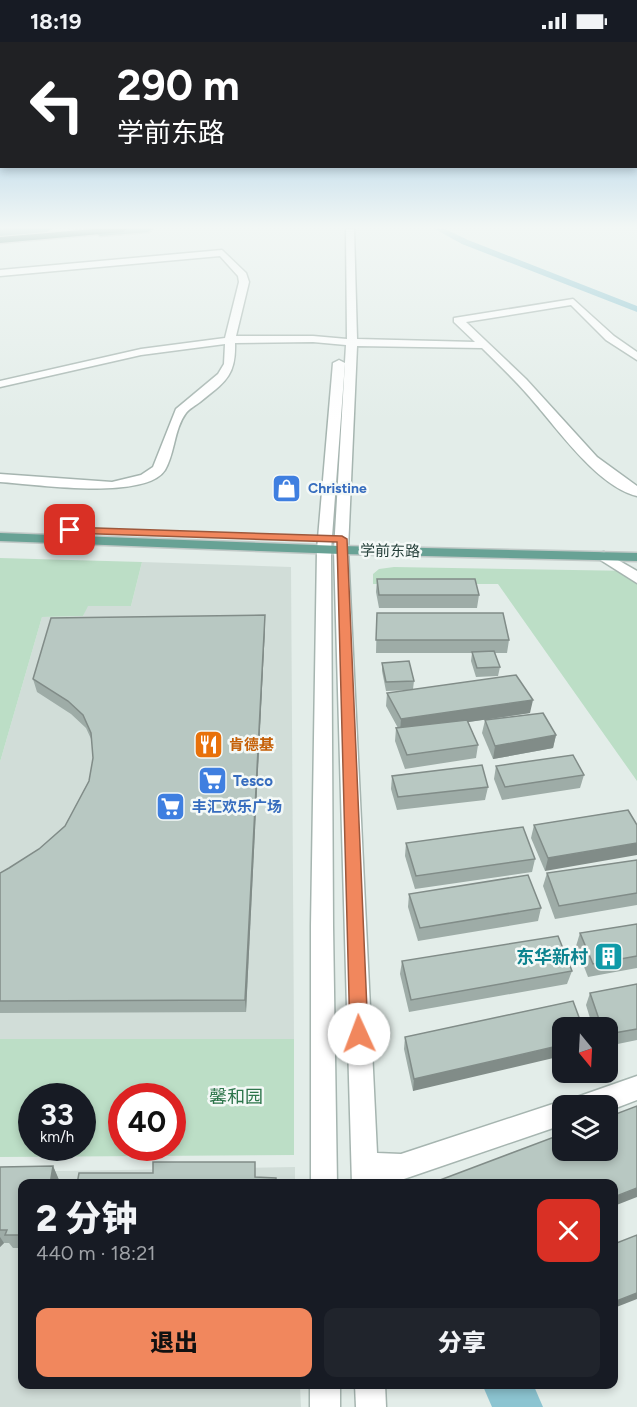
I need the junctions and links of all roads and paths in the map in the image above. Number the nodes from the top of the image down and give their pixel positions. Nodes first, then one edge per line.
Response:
1 (241, 293) edge
2 (344, 293) edge
3 (348, 293) edge
4 (230, 340) junction
5 (347, 342) junction
6 (484, 345) junction
7 (637, 357) edge
8 (0, 384) edge
9 (0, 478) edge
10 (637, 492) edge
11 (0, 527) edge
12 (0, 537) edge
13 (333, 544) junction
14 (637, 547) edge
15 (604, 556) junction
16 (637, 557) edge
17 (637, 578) edge
18 (637, 1088) edge
19 (617, 1095) edge
20 (552, 1116) edge
21 (365, 1175) edge
22 (324, 1179) edge
23 (325, 1389) edge
24 (370, 1389) edge
25 (325, 1407) edge
26 (371, 1407) edge

1 - 4 street
2 - 5 street
3 - 5 street
4 - 5 street
4 - 8 street
4 - 9 street
5 - 6 street
5 - 13 street
6 - 7 street
6 - 10 street
11 - 13 main road, 学前东路
12 - 13 main road, 学前东路
13 - 14 main road, 学前东路
13 - 15 main road, 学前东路
13 - 21 street
13 - 22 street
15 - 16 main road, 学前东路
15 - 17 street
18 - 19 street
20 - 21 street
23 - 25 street
24 - 26 street

